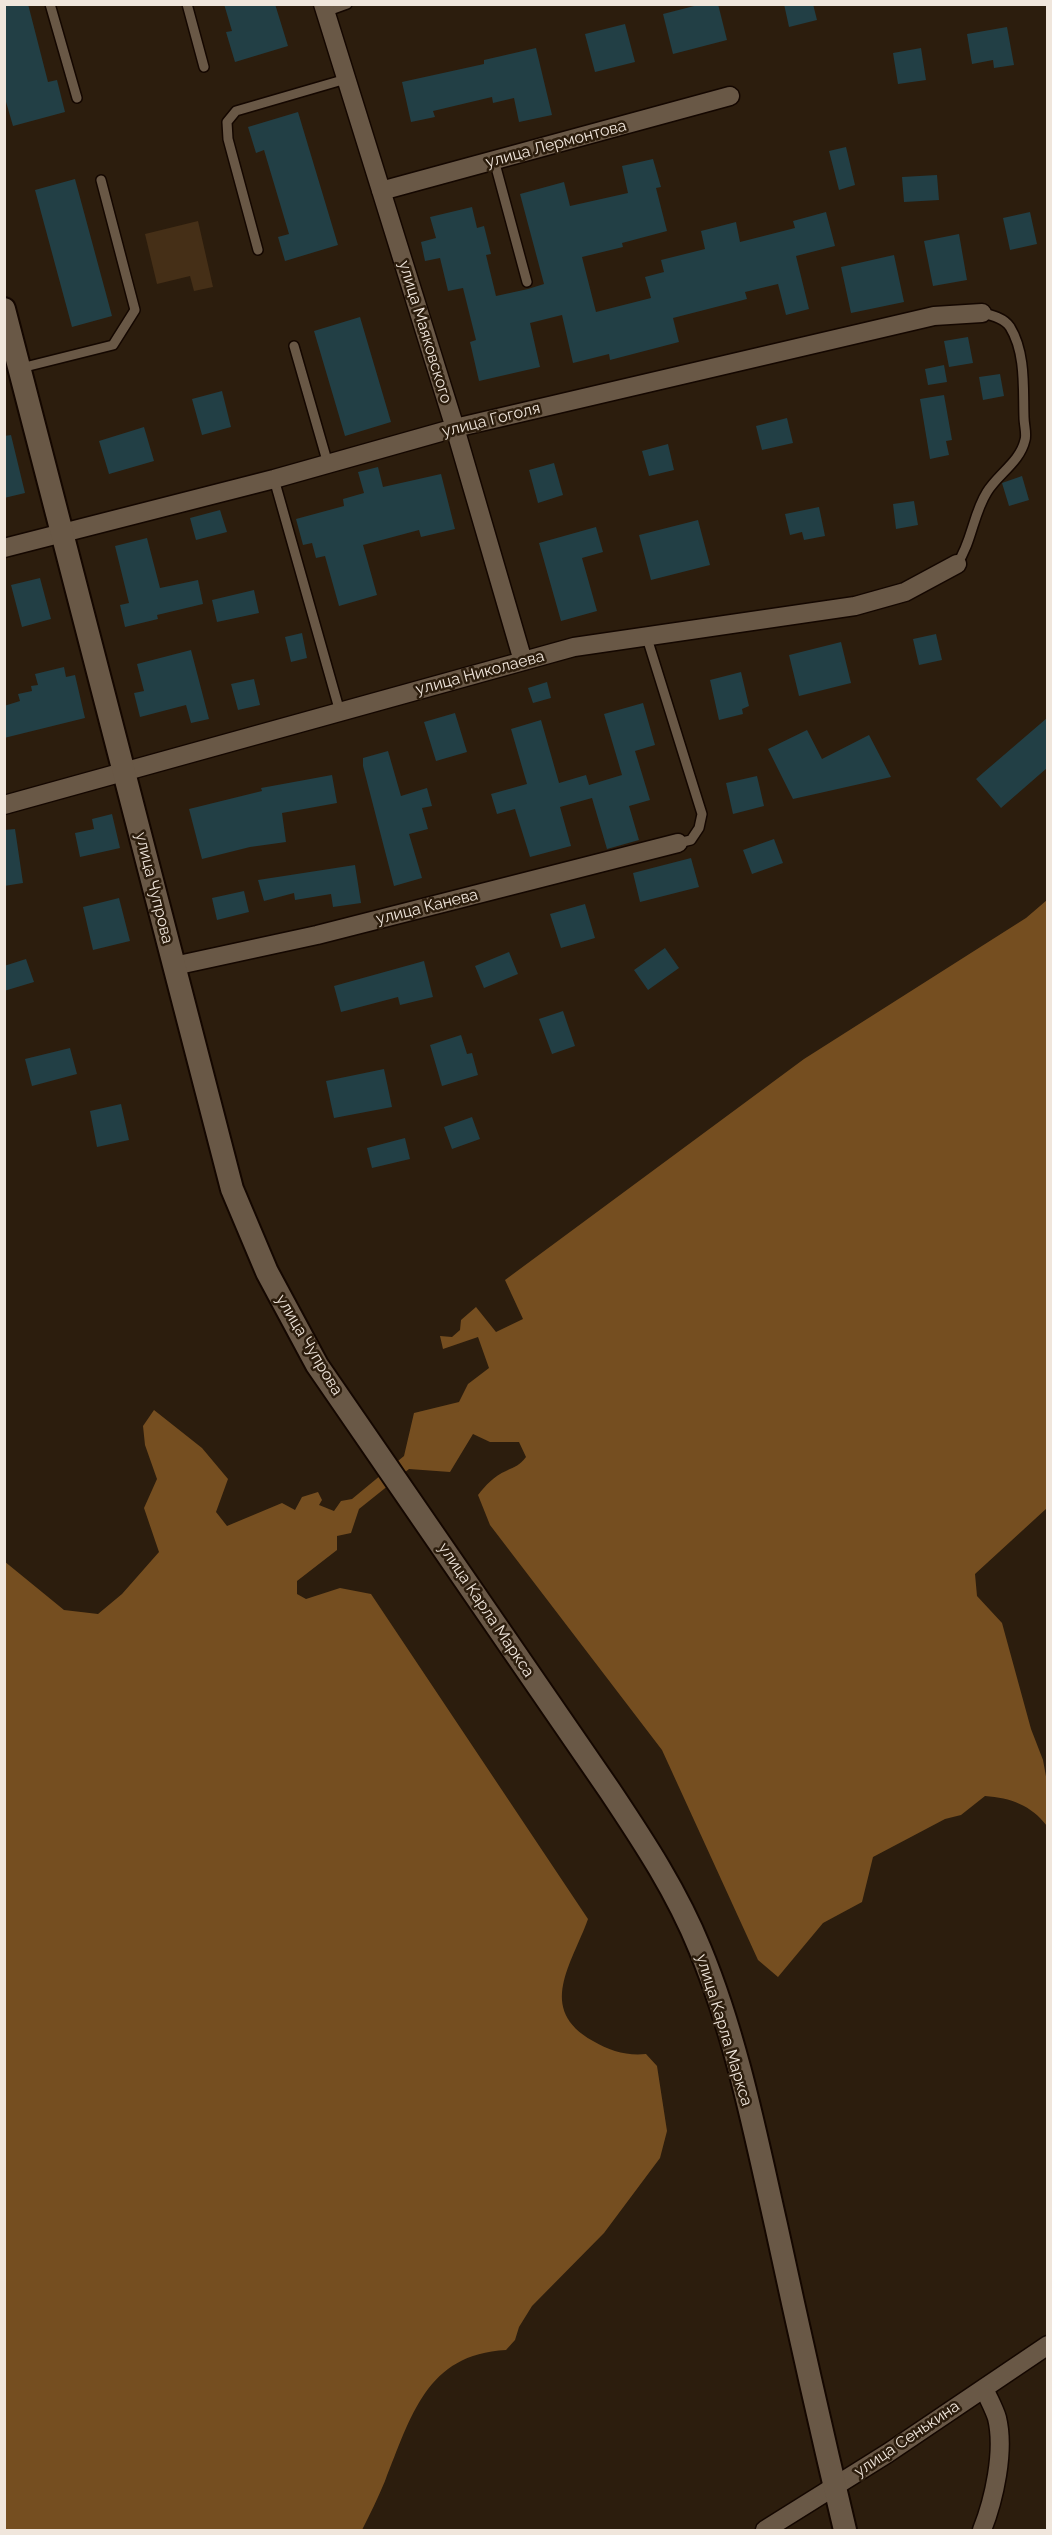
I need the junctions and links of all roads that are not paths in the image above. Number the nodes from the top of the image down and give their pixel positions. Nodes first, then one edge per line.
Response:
1 (50, 4) edge
2 (187, 4) edge
3 (347, 4) edge
4 (324, 8) edge
5 (204, 67) dead end
6 (346, 79) junction
7 (730, 96) dead end
8 (77, 98) dead end
9 (494, 160) junction
10 (101, 180) dead end
11 (381, 191) junction
12 (258, 250) dead end
13 (526, 282) dead end
14 (982, 313) joint
15 (5, 314) edge
16 (294, 346) dead end
17 (21, 368) junction
18 (455, 428) junction
19 (328, 464) junction
20 (274, 478) junction
21 (63, 534) junction
22 (4, 548) edge
23 (957, 564) joint
24 (646, 638) junction
25 (523, 661) junction
26 (339, 712) junction
27 (126, 773) junction
28 (4, 805) edge
29 (678, 843) joint
30 (174, 966) junction
31 (409, 1497) joint
32 (1047, 2345) edge
33 (984, 2388) junction
34 (834, 2487) junction
35 (765, 2530) edge
36 (845, 2530) edge
37 (982, 2530) edge

1 - 8 lane
2 - 5 lane
3 - 4 lane
4 - 6 street, улица Маяковского
6 - 11 street, улица Маяковского
6 - 12 lane
7 - 9 street, улица Лермонтова
9 - 11 street, улица Лермонтова
9 - 13 lane
10 - 17 lane
11 - 18 street, улица Маяковского
14 - 18 street, улица Гоголя
14 - 23 lane
15 - 17 street, улица Чупрова
16 - 19 lane
17 - 21 street, улица Чупрова
18 - 19 street, улица Гоголя
18 - 25 street, улица Маяковского
19 - 20 street, улица Гоголя
20 - 21 street, улица Гоголя
20 - 26 lane
21 - 22 street, улица Гоголя
21 - 27 street, улица Чупрова
23 - 24 street, улица Николаева
24 - 25 street, улица Николаева
24 - 29 lane
25 - 26 street, улица Николаева
26 - 27 street, улица Николаева
27 - 28 street, улица Николаева
27 - 30 street, улица Чупрова
29 - 30 street, улица Канева
30 - 31 street, улица Чупрова
31 - 34 street, улица Карла Маркса
32 - 33 street, улица Сенькина
33 - 34 street, улица Сенькина
33 - 37 street
34 - 35 street, улица Сенькина
34 - 36 street, улица Карла Маркса

